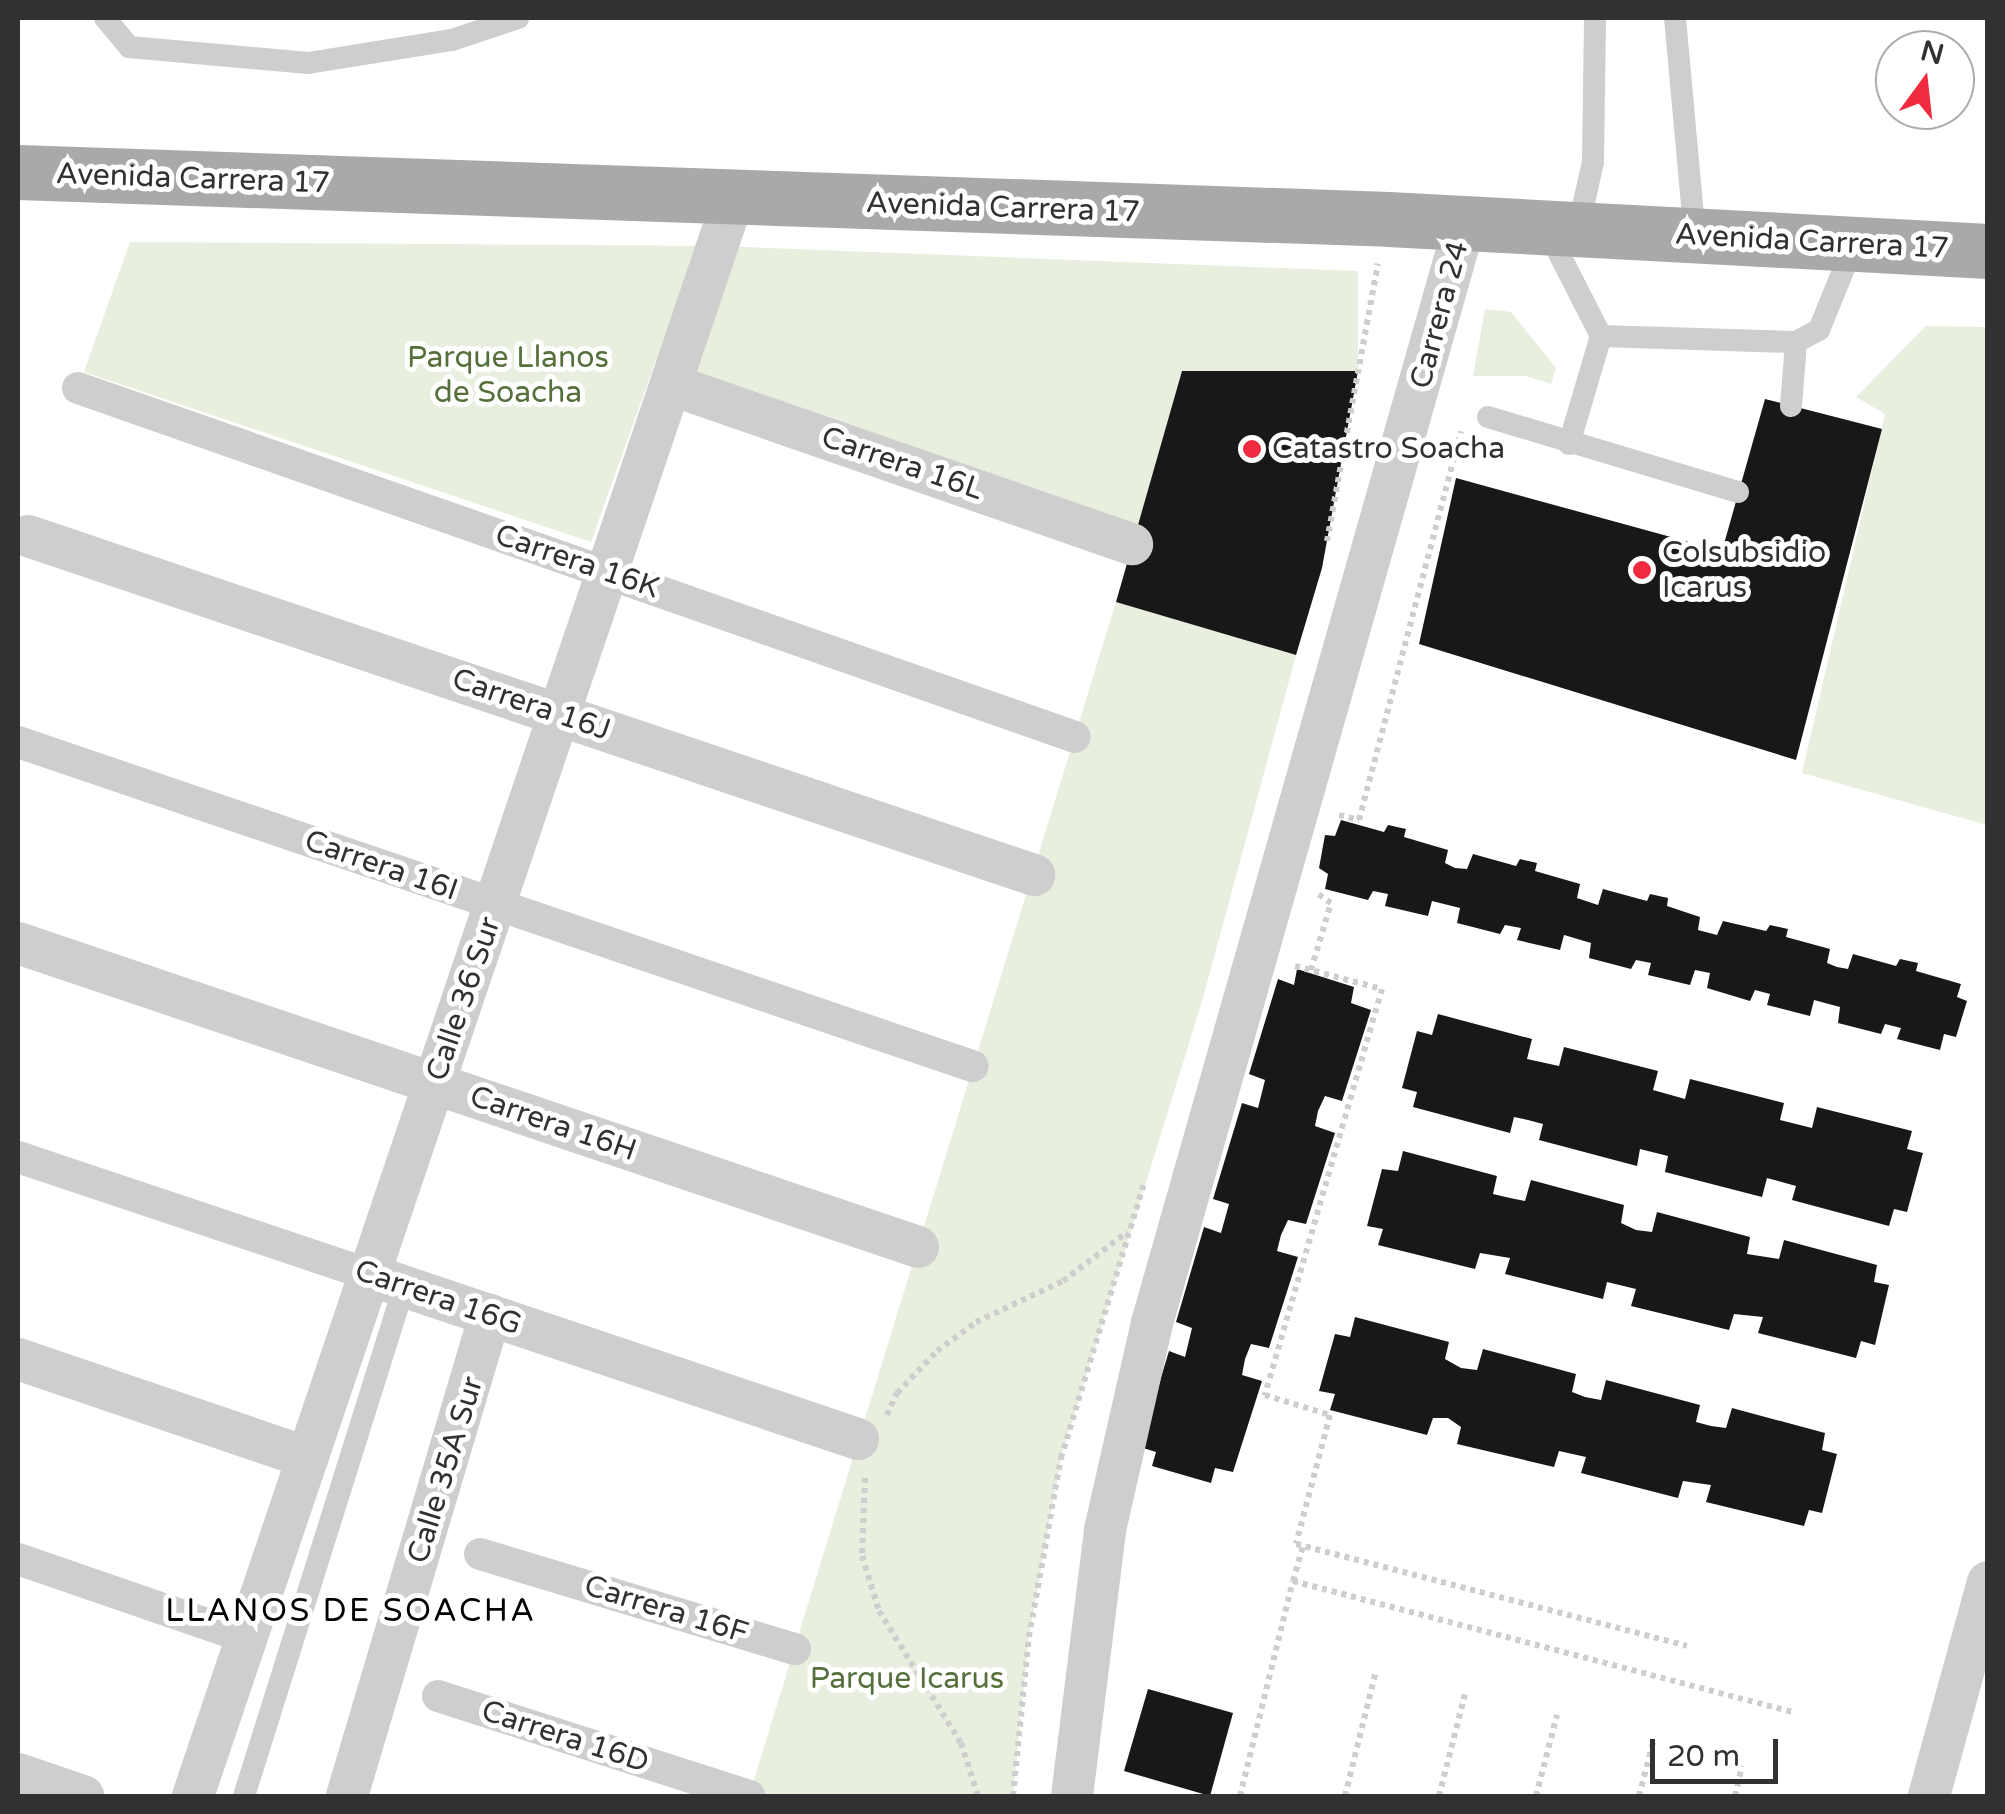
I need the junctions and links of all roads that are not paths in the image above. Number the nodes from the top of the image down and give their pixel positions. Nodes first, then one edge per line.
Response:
1 (106, 18) edge
2 (518, 18) edge
3 (1596, 18) edge
4 (1674, 18) edge
5 (18, 172) edge
6 (734, 200) junction
7 (1465, 223) junction
8 (1562, 228) junction
9 (1694, 236) junction
10 (1854, 244) junction
11 (1988, 251) edge
12 (1601, 336) junction
13 (1796, 342) junction
14 (672, 384) junction
15 (78, 388) dead end
16 (1791, 406) dead end
17 (1488, 418) dead end
18 (1569, 444) junction
19 (1738, 492) dead end
20 (28, 536) dead end
21 (1132, 544) dead end
22 (609, 572) junction
23 (560, 715) junction
24 (1075, 737) dead end
25 (18, 742) edge
26 (1034, 875) dead end
27 (496, 904) junction
28 (18, 942) edge
29 (972, 1066) dead end
30 (435, 1084) junction
31 (18, 1157) edge
32 (918, 1248) dead end
33 (387, 1281) junction
34 (490, 1315) junction
35 (18, 1358) edge
36 (870, 1443) road end
37 (308, 1458) junction
38 (480, 1554) dead end
39 (18, 1560) edge
40 (1988, 1582) edge
41 (247, 1638) junction
42 (795, 1649) dead end
43 (438, 1696) dead end
44 (18, 1774) edge
45 (82, 1796) edge
46 (193, 1796) edge
47 (244, 1796) edge
48 (347, 1796) edge
49 (750, 1796) edge
50 (1072, 1796) edge
51 (1929, 1796) edge

1 - 2 lane
3 - 8 lane
4 - 9 lane
5 - 6 main road, Avenida Carrera 17
6 - 7 main road, Avenida Carrera 17
6 - 14 street, Calle 36 Sur
7 - 8 main road, Avenida Carrera 17
7 - 50 street, Carrera 24
8 - 9 main road, Avenida Carrera 17
8 - 12 lane
9 - 10 main road, Avenida Carrera 17
10 - 11 main road, Avenida Carrera 17
10 - 13 lane
12 - 13 lane
12 - 18 lane
13 - 16 lane
14 - 21 street, Carrera 16L
14 - 22 street, Calle 36 Sur
15 - 22 street, Carrera 16K
17 - 18 lane
18 - 19 lane
20 - 23 street, Carrera 16J
22 - 23 street, Calle 36 Sur
22 - 24 street, Carrera 16K
23 - 26 street, Carrera 16J
23 - 27 street, Calle 36 Sur
25 - 27 street, Carrera 16I
27 - 29 street, Carrera 16I
27 - 30 street, Calle 36 Sur
28 - 30 street, Carrera 16H
30 - 32 street, Carrera 16H
30 - 33 street, Calle 36 Sur
31 - 33 street, Carrera 16G
33 - 34 street, Carrera 16G
33 - 37 street, Calle 36 Sur
33 - 47 lane
34 - 36 street, Carrera 16G
34 - 48 street, Calle 35A Sur
35 - 37 street
37 - 41 street, Calle 36 Sur
38 - 42 street, Carrera 16F
39 - 41 street
40 - 51 street
41 - 46 street, Calle 36 Sur
43 - 49 street, Carrera 16D
44 - 45 street

